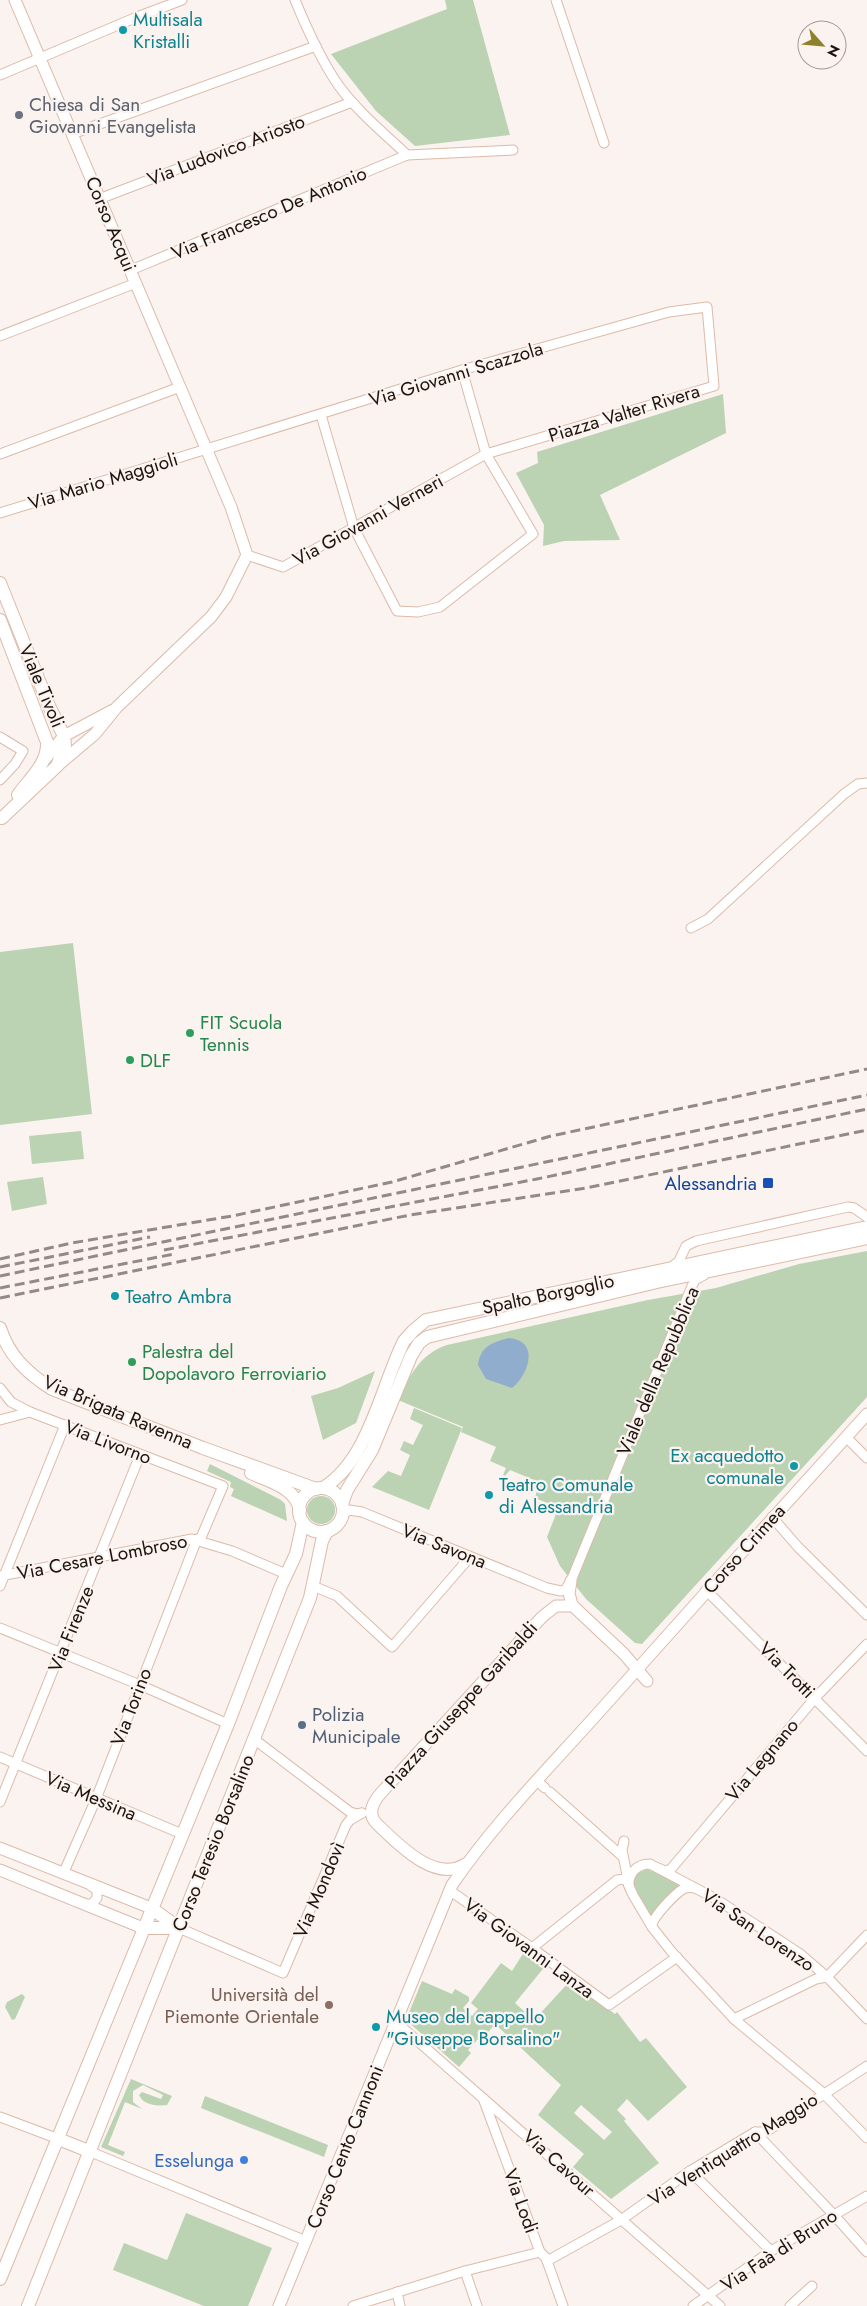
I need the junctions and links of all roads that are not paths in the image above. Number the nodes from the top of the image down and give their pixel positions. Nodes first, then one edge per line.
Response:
1 (15, 0) edge
2 (182, 0) edge
3 (295, 0) edge
4 (556, 0) edge
5 (316, 46) junction
6 (40, 57) junction
7 (0, 75) edge
8 (352, 102) junction
9 (72, 134) junction
10 (604, 143) dead end
11 (514, 150) dead end
12 (407, 155) junction
13 (99, 199) junction
14 (131, 270) junction
15 (136, 283) junction
16 (707, 306) joint
17 (0, 336) edge
18 (462, 370) junction
19 (180, 387) junction
20 (321, 415) junction
21 (206, 449) junction
22 (0, 454) edge
23 (486, 454) junction
24 (0, 513) edge
25 (354, 528) junction
26 (247, 555) junction
27 (0, 583) edge
28 (0, 620) edge
29 (117, 707) junction
30 (50, 708) junction
31 (86, 724) junction
32 (64, 736) junction
33 (0, 737) edge
34 (45, 759) junction
35 (57, 766) junction
36 (0, 780) edge
37 (867, 783) edge
38 (1, 819) edge
39 (691, 928) dead end
40 (866, 1219) edge
41 (864, 1237) edge
42 (732, 1266) junction
43 (668, 1269) junction
44 (0, 1328) edge
45 (0, 1388) edge
46 (30, 1412) junction
47 (867, 1414) edge
48 (0, 1420) edge
49 (65, 1425) junction
50 (846, 1437) junction
51 (202, 1448) junction
52 (140, 1454) junction
53 (867, 1458) edge
54 (222, 1486) joint
55 (319, 1488) junction
56 (342, 1510) junction
57 (301, 1516) junction
58 (772, 1517) junction
59 (327, 1531) junction
60 (199, 1540) junction
61 (100, 1556) junction
62 (470, 1557) junction
63 (286, 1574) junction
64 (2, 1576) edge
65 (571, 1581) junction
66 (0, 1586) edge
67 (313, 1586) junction
68 (546, 1588) junction
69 (706, 1590) junction
70 (573, 1606) junction
71 (867, 1615) edge
72 (542, 1618) junction
73 (0, 1628) edge
74 (867, 1644) edge
75 (650, 1653) junction
76 (60, 1654) junction
77 (624, 1654) junction
78 (638, 1668) junction
79 (647, 1681) dead end
80 (140, 1685) junction
81 (815, 1698) junction
82 (452, 1702) dead end
83 (228, 1724) junction
84 (443, 1725) junction
85 (254, 1739) junction
86 (867, 1752) edge
87 (0, 1757) edge
88 (16, 1764) junction
89 (544, 1787) junction
90 (381, 1793) junction
91 (96, 1799) junction
92 (0, 1802) edge
93 (362, 1813) junction
94 (182, 1834) junction
95 (624, 1841) dead end
96 (0, 1848) edge
97 (623, 1856) junction
98 (472, 1858) junction
99 (425, 1864) junction
100 (658, 1868) junction
101 (0, 1870) edge
102 (64, 1874) junction
103 (88, 1884) junction
104 (629, 1888) junction
105 (700, 1890) junction
106 (446, 1896) junction
107 (85, 1904) junction
108 (151, 1908) junction
109 (652, 1927) junction
110 (143, 1928) junction
111 (179, 1928) junction
112 (867, 1934) edge
113 (532, 1948) junction
114 (677, 1957) junction
115 (827, 1976) junction
116 (734, 2019) junction
117 (867, 2019) edge
118 (396, 2022) junction
119 (867, 2066) edge
120 (823, 2094) junction
121 (482, 2095) junction
122 (0, 2117) edge
123 (755, 2132) junction
124 (56, 2138) junction
125 (867, 2138) edge
126 (91, 2152) junction
127 (690, 2171) junction
128 (867, 2196) edge
129 (834, 2214) junction
130 (621, 2220) junction
131 (306, 2241) junction
132 (770, 2251) junction
133 (540, 2252) junction
134 (867, 2252) edge
135 (547, 2261) junction
136 (465, 2271) junction
137 (0, 2280) edge
138 (289, 2282) junction
139 (812, 2286) dead end
140 (397, 2292) junction
141 (708, 2296) junction
142 (28, 2306) edge
143 (279, 2306) edge
144 (286, 2306) edge
145 (353, 2306) edge
146 (400, 2306) edge
147 (477, 2306) edge
148 (562, 2306) edge
149 (693, 2306) edge
150 (720, 2306) edge
151 (790, 2306) edge

1 - 6 street, Corso Acqui
2 - 6 street
3 - 5 street
4 - 10 street
5 - 8 street
5 - 9 street
6 - 7 street
6 - 9 street, Corso Acqui
8 - 12 street
8 - 13 street, Via Ludovico Ariosto
9 - 13 street, Corso Acqui
11 - 12 street, Via Francesco De Antonio
12 - 14 street, Via Francesco De Antonio
13 - 14 street, Corso Acqui
14 - 15 street, Corso Acqui
15 - 17 street
15 - 19 street, Corso Acqui
16 - 18 street, Via Giovanni Scazzola
16 - 23 street, Piazza Valter Rivera
18 - 20 street, Via Giovanni Scazzola
18 - 23 street
19 - 21 street, Corso Acqui
19 - 22 street
20 - 21 street, Via Giovanni Scazzola
20 - 25 street
21 - 24 street, Via Mario Maggioli
21 - 26 street, Corso Acqui
23 - 25 street, Via Giovanni Verneri
23 - 25 street
25 - 26 street, Via Giovanni Verneri
26 - 29 street
27 - 30 main road, Viale Tivoli
28 - 34 main road, Viale Tivoli
29 - 31 street
29 - 35 street
30 - 31 street
30 - 32 main road, Viale Tivoli
31 - 32 street
32 - 34 street
32 - 35 main road, Viale Tivoli
33 - 36 street
34 - 38 main road
35 - 38 main road
37 - 39 street
40 - 43 main road, Spalto Borgoglio
40 - 43 street
41 - 42 main road, Spalto Borgoglio
42 - 56 main road, Spalto Borgoglio
42 - 65 street, Viale della Repubblica
43 - 55 main road, Spalto Borgoglio
44 - 51 main road, Via Brigata Ravenna
45 - 46 street, Via Livorno
46 - 48 street
46 - 49 street, Via Livorno
47 - 50 street, Corso Crimea
49 - 52 street, Via Livorno
49 - 64 street
50 - 53 street
50 - 58 street, Corso Crimea
51 - 55 main road, Via Brigata Ravenna
51 - 57 main road, Via Brigata Ravenna
52 - 54 street, Via Livorno
52 - 61 street, Via Firenze
54 - 60 street, Via Torino
55 - 56 main road
55 - 57 main road
56 - 59 main road
56 - 62 street, Via Savona
57 - 59 main road
57 - 63 main road, Corso Teresio Borsalino
58 - 69 street, Corso Crimea
58 - 71 street
59 - 67 main road, Corso Teresio Borsalino
60 - 61 street, Via Cesare Lombroso
60 - 63 street
60 - 80 street, Via Torino
61 - 64 street, Via Cesare Lombroso
61 - 76 street, Via Firenze
62 - 67 street
62 - 68 street, Via Savona
63 - 83 main road, Corso Teresio Borsalino
64 - 66 street
65 - 68 street
65 - 70 street
67 - 85 main road, Corso Teresio Borsalino
68 - 72 street
69 - 75 street, Corso Crimea
69 - 81 street, Via Trotti
70 - 72 street, Piazza Giuseppe Garibaldi
70 - 77 street
72 - 84 street, Piazza Giuseppe Garibaldi
73 - 76 street
74 - 81 street, Via Legnano
75 - 77 street
75 - 78 street, Corso Crimea
76 - 80 street
76 - 88 street, Via Firenze
77 - 78 street
78 - 79 street
78 - 89 street, Corso Crimea
80 - 83 street
80 - 91 street, Via Torino
81 - 86 street, Via Trotti
81 - 100 street, Via Legnano
82 - 84 street
83 - 94 main road, Corso Teresio Borsalino
84 - 90 street, Piazza Giuseppe Garibaldi
85 - 93 street
85 - 111 main road, Corso Teresio Borsalino
87 - 88 street, Via Messina
88 - 91 street, Via Messina
88 - 92 street, Via Firenze
89 - 97 street
89 - 98 street, Corso Crimea
90 - 93 street, Piazza Giuseppe Garibaldi
90 - 99 street, Piazza Giuseppe Garibaldi
91 - 94 street, Via Messina
91 - 102 street, Via Torino
93 - 111 street, Via Mondovì
94 - 108 main road, Corso Teresio Borsalino
95 - 97 street
96 - 102 street
97 - 104 street
98 - 99 street, Piazza Giuseppe Garibaldi
98 - 106 street
99 - 106 street
100 - 104 street
100 - 105 street, Via San Lorenzo
101 - 107 street
102 - 103 street
103 - 107 street
103 - 108 street
104 - 109 street
104 - 113 street
105 - 109 street
105 - 115 street, Via San Lorenzo
106 - 113 street, Via Giovanni Lanza
106 - 118 street, Corso Cento Cannoni
107 - 110 street
108 - 110 main road, Corso Teresio Borsalino
108 - 111 main road
109 - 114 street
110 - 111 main road
110 - 124 main road, Corso Teresio Borsalino
111 - 126 main road, Corso Teresio Borsalino
112 - 115 street
113 - 114 street, Via Giovanni Lanza
114 - 116 street
115 - 116 street
115 - 117 street, Via San Lorenzo
116 - 120 street
118 - 121 street, Via Cavour
118 - 131 street, Corso Cento Cannoni
119 - 120 street, Via Ventiquattro Maggio
120 - 123 street, Via Ventiquattro Maggio
120 - 125 street
121 - 130 street, Via Cavour
121 - 133 street, Via Lodi
122 - 124 street
123 - 127 street, Via Ventiquattro Maggio
123 - 129 street
124 - 126 main road
124 - 137 main road, Corso Teresio Borsalino
126 - 131 street
126 - 142 main road, Corso Teresio Borsalino
127 - 130 street, Via Ventiquattro Maggio
127 - 132 street
128 - 129 street, Via Faà di Bruno
129 - 132 street, Via Faà di Bruno
129 - 134 street
130 - 135 street, Via Ventiquattro Maggio
130 - 141 street, Via Cavour
131 - 138 street, Corso Cento Cannoni
132 - 141 street, Via Faà di Bruno
133 - 135 street, Via Lodi
133 - 136 street
135 - 148 street, Via Lodi
136 - 140 street
136 - 147 street
138 - 143 street, Corso Cento Cannoni
138 - 144 street
139 - 151 street
140 - 145 street
140 - 146 street
141 - 149 street, Via Faà di Bruno
141 - 150 street, Via Cavour

